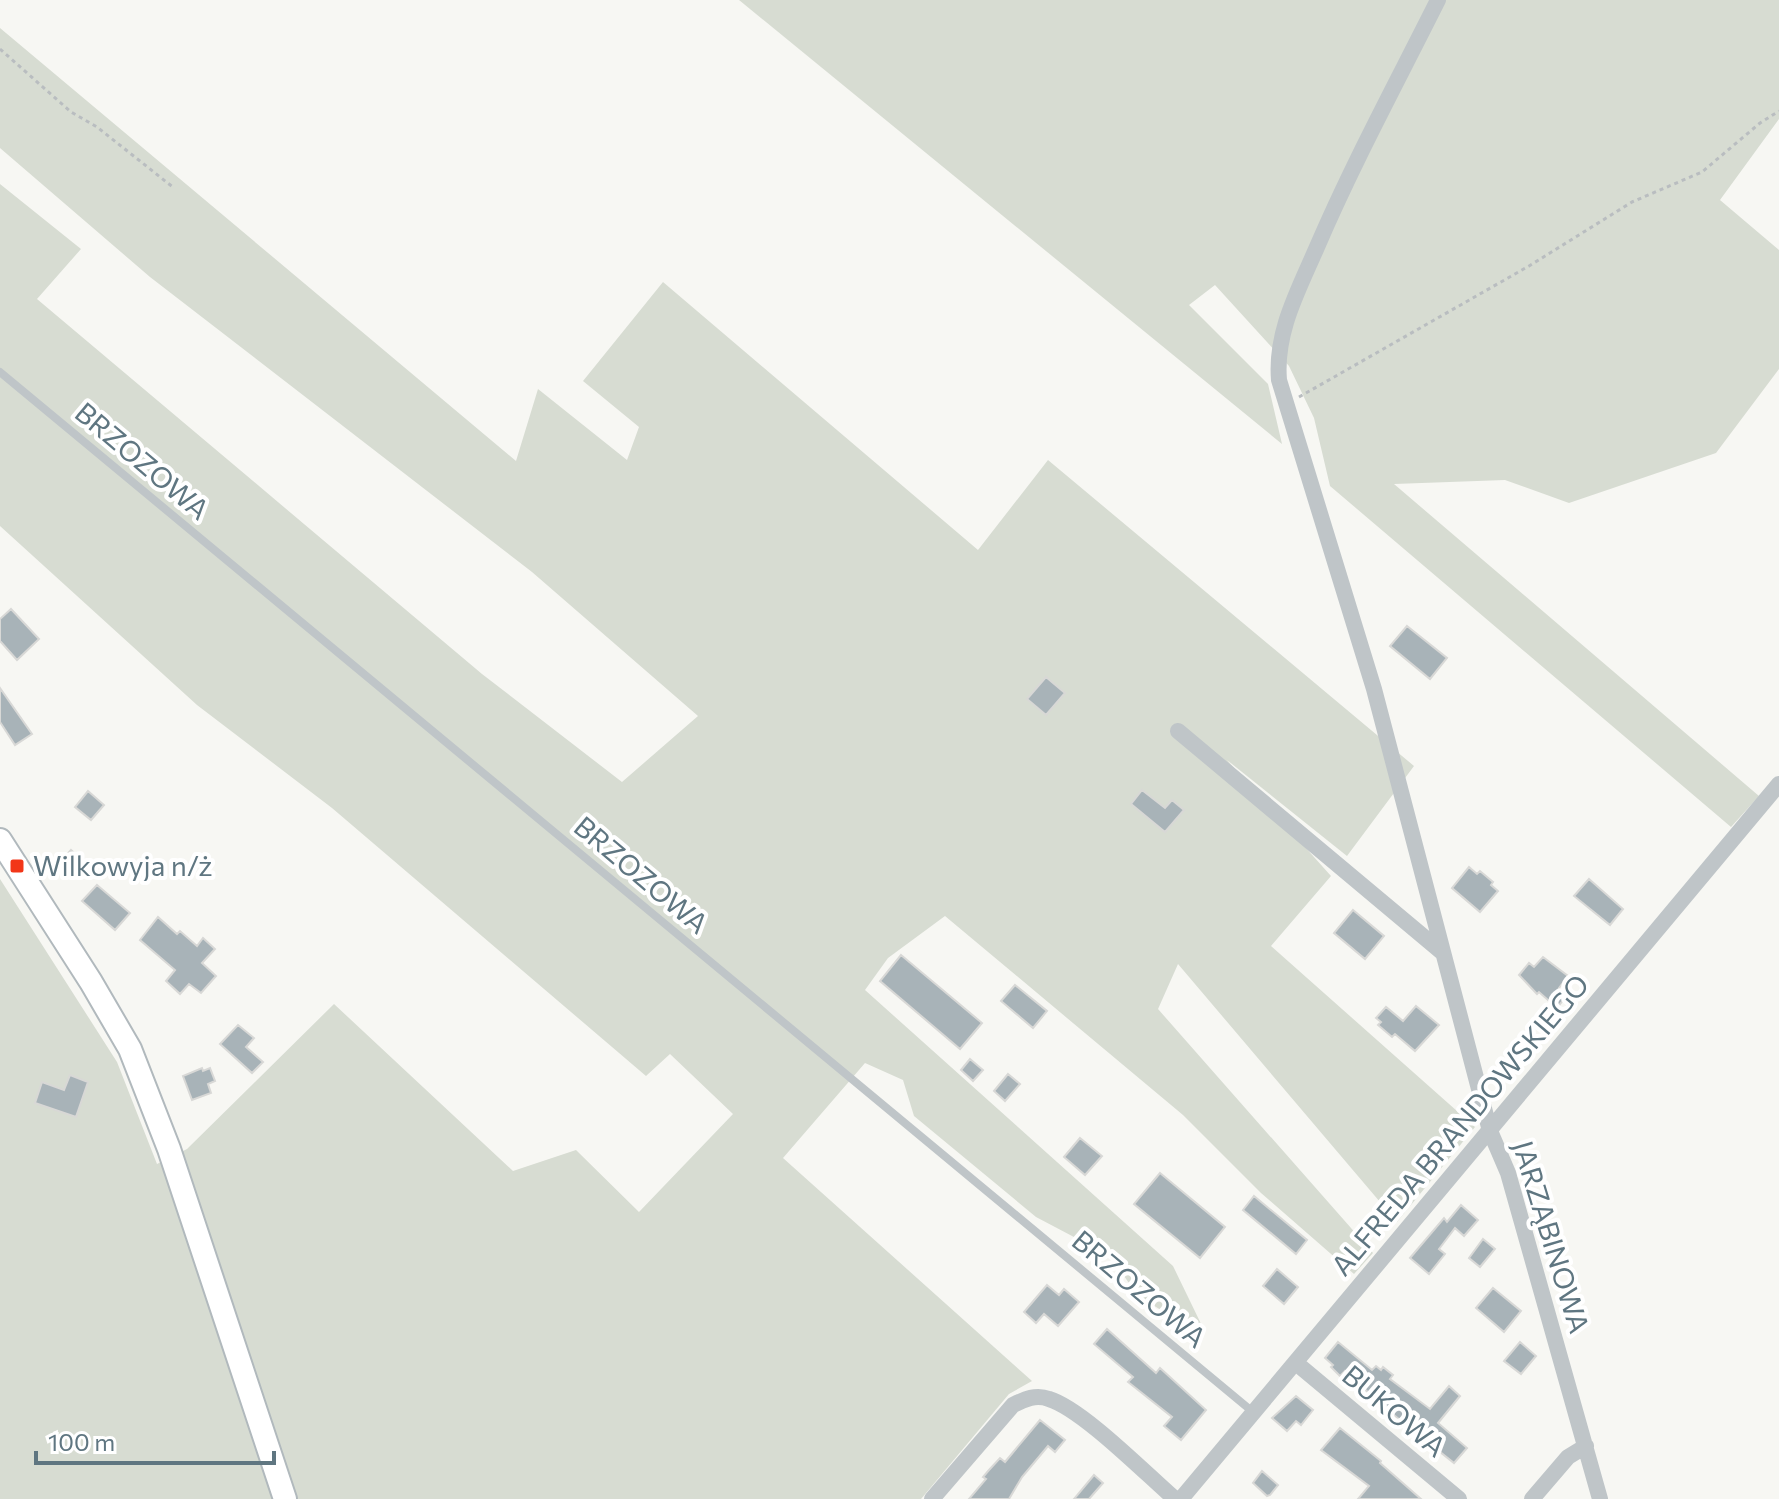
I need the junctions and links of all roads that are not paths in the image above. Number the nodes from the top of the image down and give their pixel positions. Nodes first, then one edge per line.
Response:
1 (1438, 0) edge
2 (0, 372) edge
3 (1178, 731) dead end
4 (1779, 784) edge
5 (0, 840) edge
6 (1443, 953) junction
7 (1490, 1131) junction
8 (1296, 1363) junction
9 (1253, 1413) junction
10 (1586, 1446) junction
11 (285, 1499) edge
12 (932, 1499) edge
13 (1178, 1499) edge
14 (1459, 1499) edge
15 (1532, 1499) edge
16 (1600, 1499) edge

1 - 6 street, JARZĄBINOWA
2 - 9 lane, BRZOZOWA
3 - 6 street
4 - 7 street, ALFREDA BRANDOWSKIEGO
5 - 11 street
6 - 7 street, JARZĄBINOWA
7 - 8 street, ALFREDA BRANDOWSKIEGO
7 - 10 street, JARZĄBINOWA
8 - 9 street, ALFREDA BRANDOWSKIEGO
8 - 14 street, BUKOWA
9 - 13 street, ALFREDA BRANDOWSKIEGO
10 - 15 street
10 - 16 street, JARZĄBINOWA
12 - 13 street

